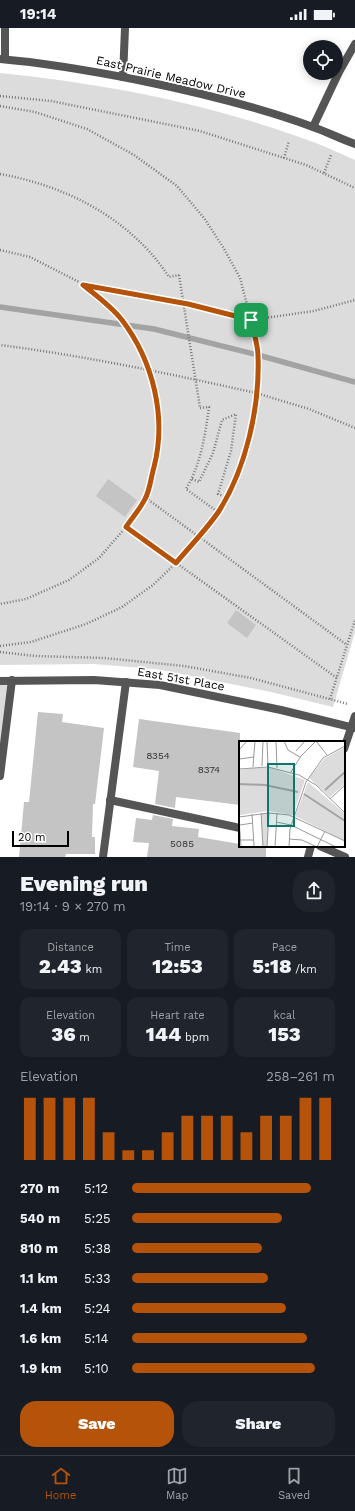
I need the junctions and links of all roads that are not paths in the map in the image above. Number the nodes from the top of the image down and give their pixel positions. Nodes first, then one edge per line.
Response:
1 (5, 28) edge
2 (126, 28) edge
3 (355, 44) edge
4 (2, 59) edge
5 (123, 77) junction
6 (313, 127) junction
7 (355, 144) edge
8 (12, 680) junction
9 (0, 681) edge
10 (126, 682) junction
11 (355, 716) edge
12 (353, 728) edge
13 (345, 747) edge
14 (0, 776) edge
15 (110, 800) junction
16 (239, 828) edge
17 (311, 847) edge
18 (322, 847) edge
19 (103, 857) edge
20 (308, 857) edge
21 (345, 857) edge

1 - 4 street
2 - 5 street
3 - 6 street
4 - 5 street, East Prairie Meadow Drive
5 - 6 street, East Prairie Meadow Drive
6 - 7 street, East Prairie Meadow Drive
8 - 9 street, East 51st Place
8 - 10 street, East 51st Place
8 - 14 street
10 - 12 street, East 51st Place
10 - 15 street
11 - 12 street
12 - 13 street
15 - 16 street
15 - 19 street
17 - 20 street
18 - 21 street

